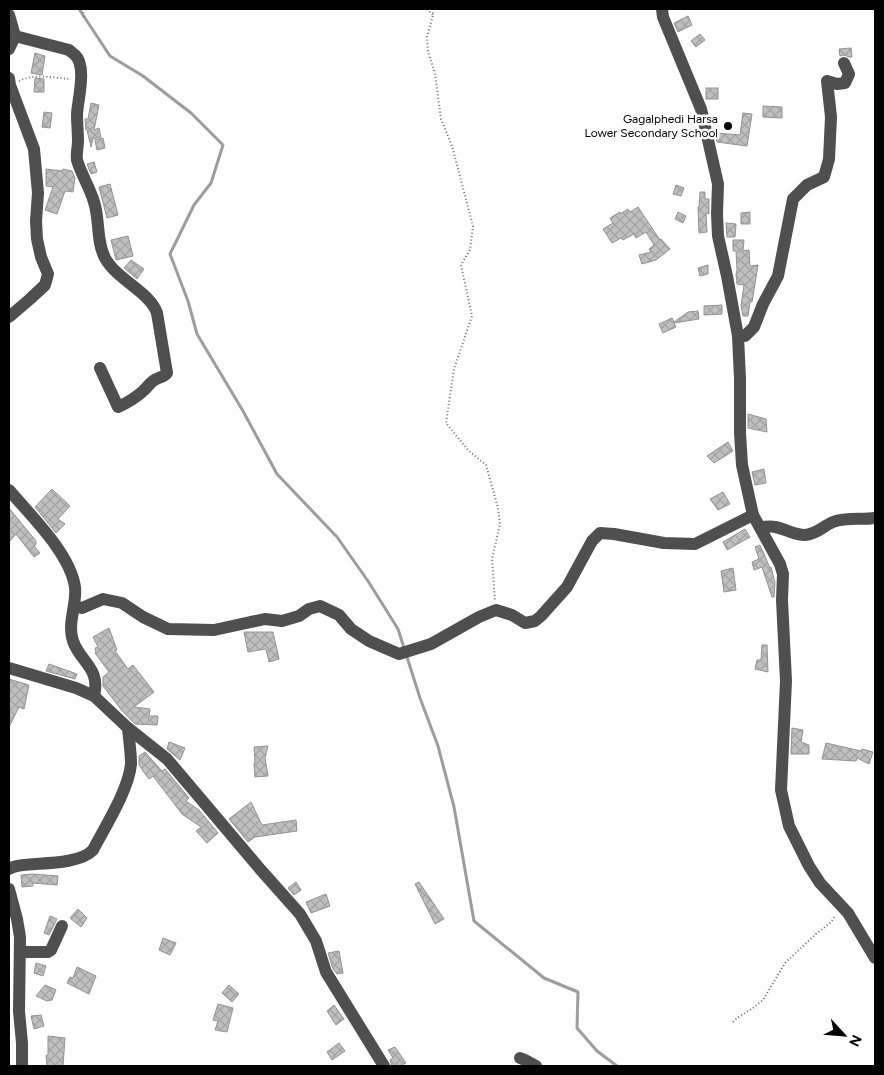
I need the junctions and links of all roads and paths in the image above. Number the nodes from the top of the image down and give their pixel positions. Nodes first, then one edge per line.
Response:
1 (82, 9) edge
2 (427, 9) edge
3 (433, 9) edge
4 (662, 9) edge
5 (9, 15) edge
6 (433, 15) junction
7 (84, 17) dead end
8 (15, 36) junction
9 (9, 48) edge
10 (844, 63) dead end
11 (73, 79) dead end
12 (10, 81) edge
13 (9, 317) edge
14 (738, 336) junction
15 (100, 368) dead end
16 (9, 490) edge
17 (753, 515) junction
18 (875, 518) edge
19 (760, 527) junction
20 (74, 606) junction
21 (496, 610) junction
22 (9, 668) edge
23 (94, 696) junction
24 (128, 728) junction
25 (9, 869) edge
26 (9, 889) edge
27 (842, 908) junction
28 (62, 926) dead end
29 (20, 952) junction
30 (875, 958) edge
31 (733, 1022) dead end
32 (520, 1058) dead end
33 (22, 1066) edge
34 (384, 1066) edge
35 (536, 1066) edge

1 - 7 path
2 - 6 path
3 - 6 path
4 - 14 street
5 - 8 street
6 - 21 path
8 - 9 street
8 - 15 street
10 - 14 street
11 - 12 path
12 - 13 street
14 - 17 street
16 - 20 street
17 - 19 street
17 - 21 street
18 - 19 street
19 - 27 street
20 - 21 street
20 - 23 street
22 - 23 street
23 - 24 street
24 - 25 street
24 - 34 street
26 - 29 street
27 - 30 street
27 - 31 path
28 - 29 street
29 - 33 street
32 - 35 street

